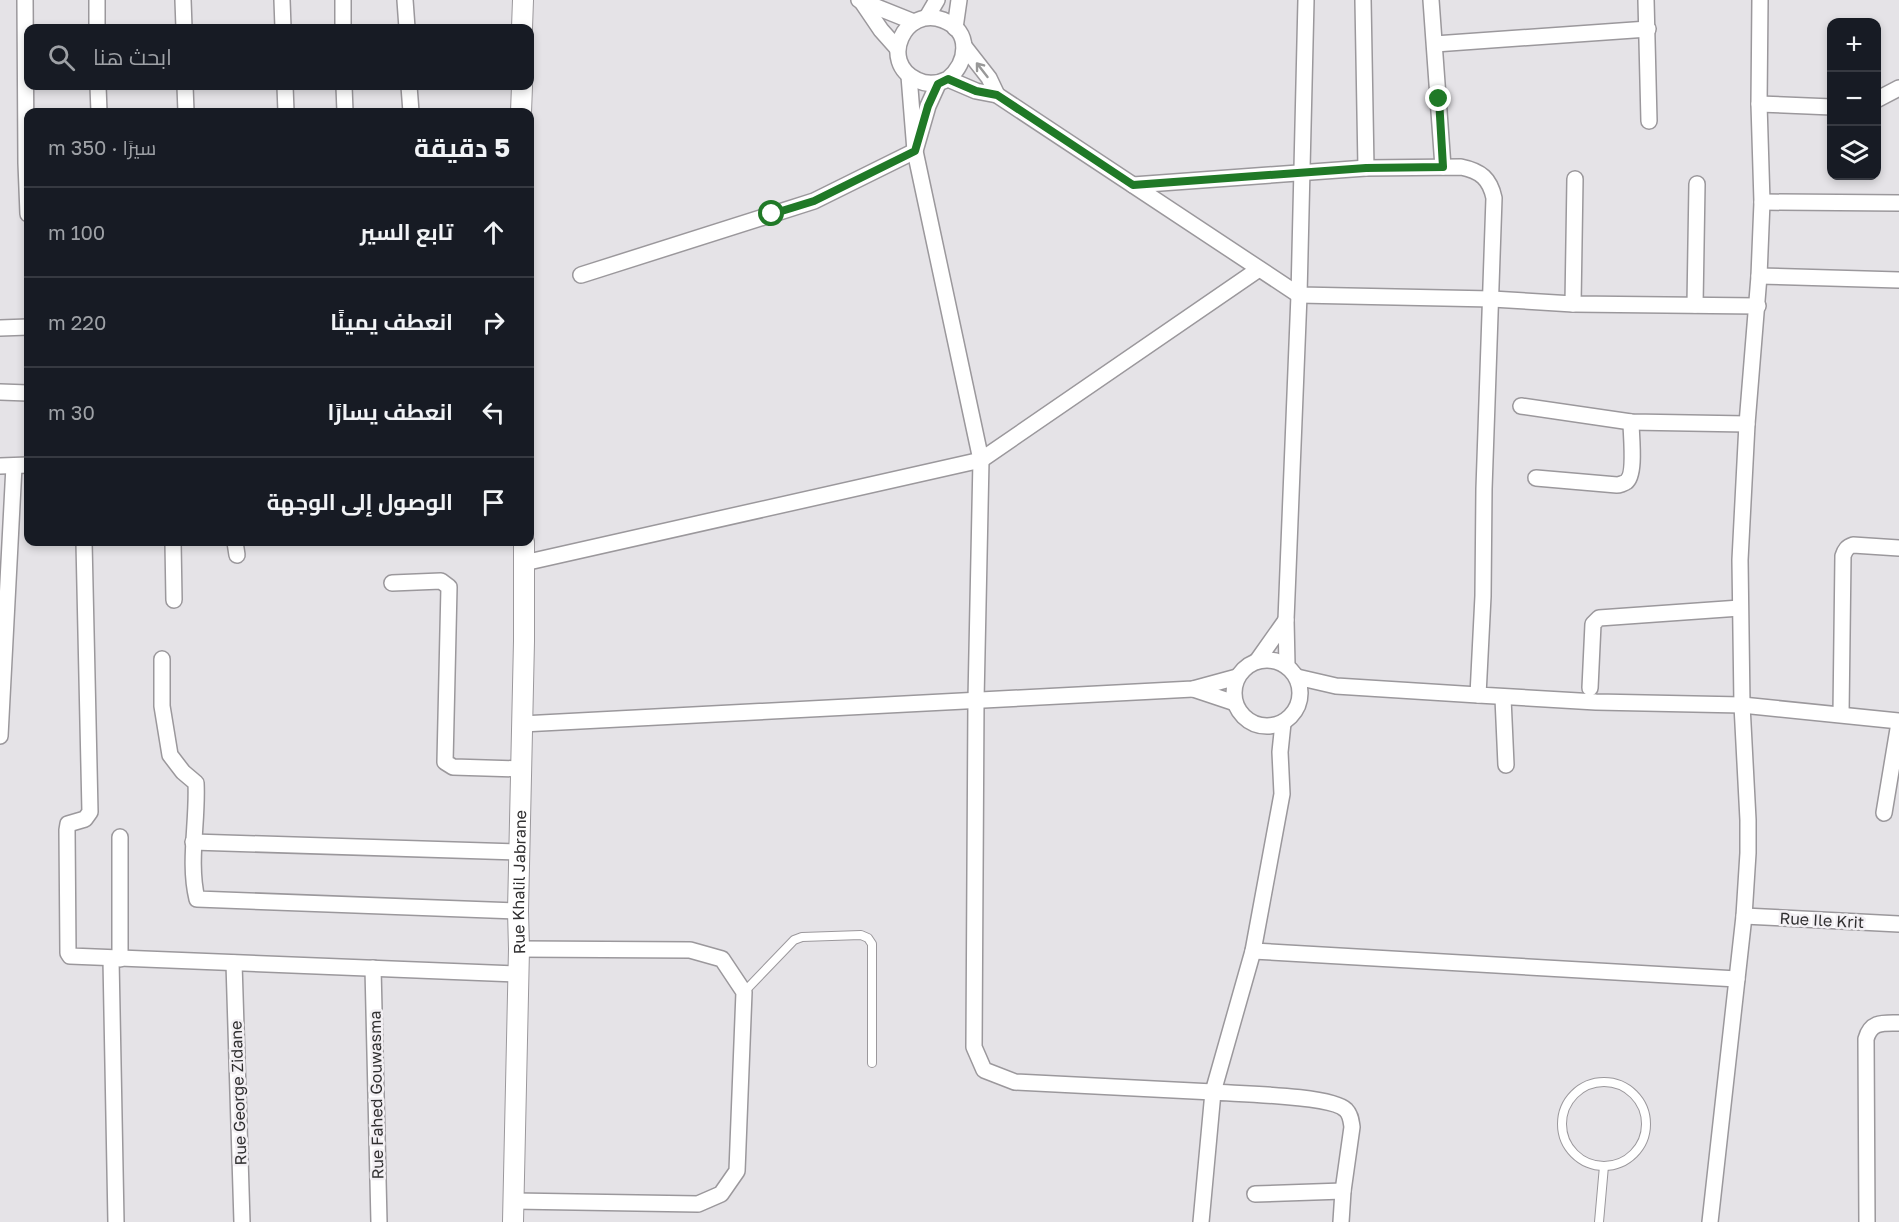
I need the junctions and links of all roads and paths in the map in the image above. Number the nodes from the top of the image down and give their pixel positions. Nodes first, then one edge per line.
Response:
1 (25, 0) edge
2 (97, 0) edge
3 (183, 0) edge
4 (282, 0) edge
5 (343, 0) edge
6 (405, 0) edge
7 (523, 0) edge
8 (937, 0) edge
9 (959, 0) edge
10 (1306, 0) edge
11 (1363, 0) edge
12 (1431, 0) edge
13 (1646, 0) edge
14 (1760, 0) edge
15 (860, 1) edge
16 (920, 20) junction
17 (25, 24) edge
18 (97, 24) edge
19 (184, 24) edge
20 (283, 24) edge
21 (344, 24) edge
22 (407, 24) edge
23 (522, 24) edge
24 (955, 28) junction
25 (1648, 29) junction
26 (1434, 44) junction
27 (964, 46) junction
28 (897, 48) junction
29 (909, 76) junction
30 (943, 81) junction
31 (1899, 88) edge
32 (26, 90) edge
33 (98, 90) edge
34 (185, 90) edge
35 (285, 90) edge
36 (344, 90) edge
37 (409, 90) edge
38 (522, 90) edge
39 (997, 95) junction
40 (1881, 97) edge
41 (1760, 104) junction
42 (1827, 107) edge
43 (26, 108) edge
44 (99, 108) edge
45 (186, 108) edge
46 (286, 108) edge
47 (345, 108) edge
48 (411, 108) edge
49 (521, 108) edge
50 (1649, 122) dead end
51 (915, 151) junction
52 (1443, 167) junction
53 (1366, 168) junction
54 (1302, 172) junction
55 (1575, 179) dead end
56 (1697, 184) dead end
57 (1133, 185) junction
58 (1762, 202) junction
59 (1899, 203) edge
60 (1259, 269) junction
61 (581, 275) dead end
62 (1759, 276) junction
63 (1899, 280) edge
64 (1299, 295) junction
65 (1492, 299) junction
66 (1573, 304) junction
67 (1695, 305) junction
68 (1758, 306) junction
69 (24, 327) edge
70 (0, 328) edge
71 (0, 392) edge
72 (24, 393) edge
73 (1521, 406) dead end
74 (1631, 422) junction
75 (1747, 424) junction
76 (981, 460) junction
77 (14, 466) edge
78 (1536, 478) dead end
79 (84, 546) edge
80 (173, 546) edge
81 (524, 546) edge
82 (1899, 548) edge
83 (524, 563) junction
84 (392, 583) dead end
85 (174, 600) dead end
86 (1740, 608) junction
87 (1286, 620) junction
88 (2, 637) edge
89 (162, 658) dead end
90 (1257, 661) junction
91 (1292, 671) junction
92 (1237, 677) junction
93 (1336, 686) junction
94 (1590, 688) dead end
95 (1192, 689) junction
96 (1478, 695) junction
97 (1301, 698) junction
98 (1503, 698) junction
99 (976, 700) junction
100 (1235, 703) junction
101 (1742, 705) junction
102 (1841, 714) junction
103 (1899, 722) edge
104 (1283, 723) junction
105 (522, 724) junction
106 (1262, 726) junction
107 (0, 736) edge
108 (1280, 752) junction
109 (1506, 765) dead end
110 (521, 769) junction
111 (1884, 813) dead end
112 (120, 837) dead end
113 (193, 842) junction
114 (519, 852) junction
115 (518, 911) junction
116 (1744, 916) junction
117 (1899, 924) edge
118 (519, 949) junction
119 (1253, 951) junction
120 (116, 959) junction
121 (234, 963) junction
122 (373, 968) junction
123 (518, 974) junction
124 (1737, 979) junction
125 (744, 992) junction
126 (1899, 1023) edge
127 (872, 1063) dead end
128 (1213, 1092) junction
129 (1604, 1166) junction
130 (1343, 1191) junction
131 (1255, 1194) dead end
132 (514, 1201) junction
133 (116, 1222) edge
134 (242, 1222) edge
135 (378, 1222) edge
136 (513, 1222) edge
137 (1201, 1222) edge
138 (1341, 1222) edge
139 (1599, 1222) edge
140 (1710, 1222) edge
141 (1867, 1222) edge

1 - 17 street
2 - 18 street
3 - 19 street
4 - 20 street
5 - 21 street
6 - 22 street
7 - 23 street
8 - 16 street
9 - 24 street
10 - 54 street
11 - 53 street
12 - 26 street
13 - 25 street
14 - 41 street
15 - 16 street
15 - 28 street
16 - 24 street
16 - 28 street
24 - 27 street
25 - 26 street
25 - 50 street
26 - 52 street
27 - 30 street
39 -> 27 street
28 - 29 street
29 - 30 street
29 - 51 street
30 - 39 street
30 - 51 street
31 - 40 street
32 - 43 street
33 - 44 street
34 - 45 street
35 - 46 street
36 - 47 street
37 - 48 street
38 - 49 street
39 - 57 street
41 - 42 street
41 - 58 street
51 - 61 street
51 - 76 street
52 - 53 street
52 - 65 street
53 - 54 street
54 - 57 street
54 - 64 street
55 - 66 street
56 - 67 street
57 - 60 street
58 - 59 street
58 - 62 street
60 - 64 street
60 - 76 street
62 - 63 street
62 - 68 street
64 - 65 street
64 - 87 street
65 - 66 street
65 - 96 street
66 - 67 street
67 - 68 street
68 - 75 street
69 - 70 street
71 - 72 street
73 - 74 street
74 - 75 street
74 - 78 street
75 - 86 street
76 - 83 street
76 - 99 street
77 - 88 street
79 - 120 street
80 - 85 street
81 - 83 street, Rue Khalil Jabrane
82 - 102 street
83 - 105 street, Rue Khalil Jabrane
84 - 110 street
86 - 94 street
86 - 101 street
87 - 90 street
87 - 91 street
88 - 107 street
89 - 113 street
90 - 91 street
90 - 92 street
91 - 93 street
91 - 97 street
92 - 95 street
92 - 100 street
93 - 96 street
93 - 97 street
95 - 99 street
95 - 100 street
96 - 98 street
97 - 104 street
98 - 101 street
98 - 109 street
99 - 105 street
99 - 128 street
100 - 106 street
101 - 102 street
101 - 116 street
102 - 103 street
103 - 111 street
104 - 106 street
104 - 108 street
105 - 110 street, Rue Khalil Jabrane
106 - 108 street
108 - 119 street
110 - 114 street, Rue Khalil Jabrane
112 - 120 street
113 - 114 street
113 - 115 street
114 - 115 street, Rue Khalil Jabrane
115 - 118 street, Rue Khalil Jabrane
116 - 117 street, Rue Ile Krit
116 - 124 street
118 - 123 street, Rue Khalil Jabrane
118 - 125 street
119 - 124 street
119 - 128 street
120 - 121 street
120 - 133 street
121 - 122 street
121 - 134 street, Rue George Zidane
122 - 123 street
122 - 135 street, Rue Fahed Gouwasma
123 - 132 street, Rue Khalil Jabrane
124 - 140 street
125 - 127 lane
125 - 132 street
126 - 141 street
128 - 130 street
128 - 137 street
129 - 129 lane
129 - 139 lane
130 - 131 street
130 - 138 street
132 - 136 street, Rue Khalil Jabrane

